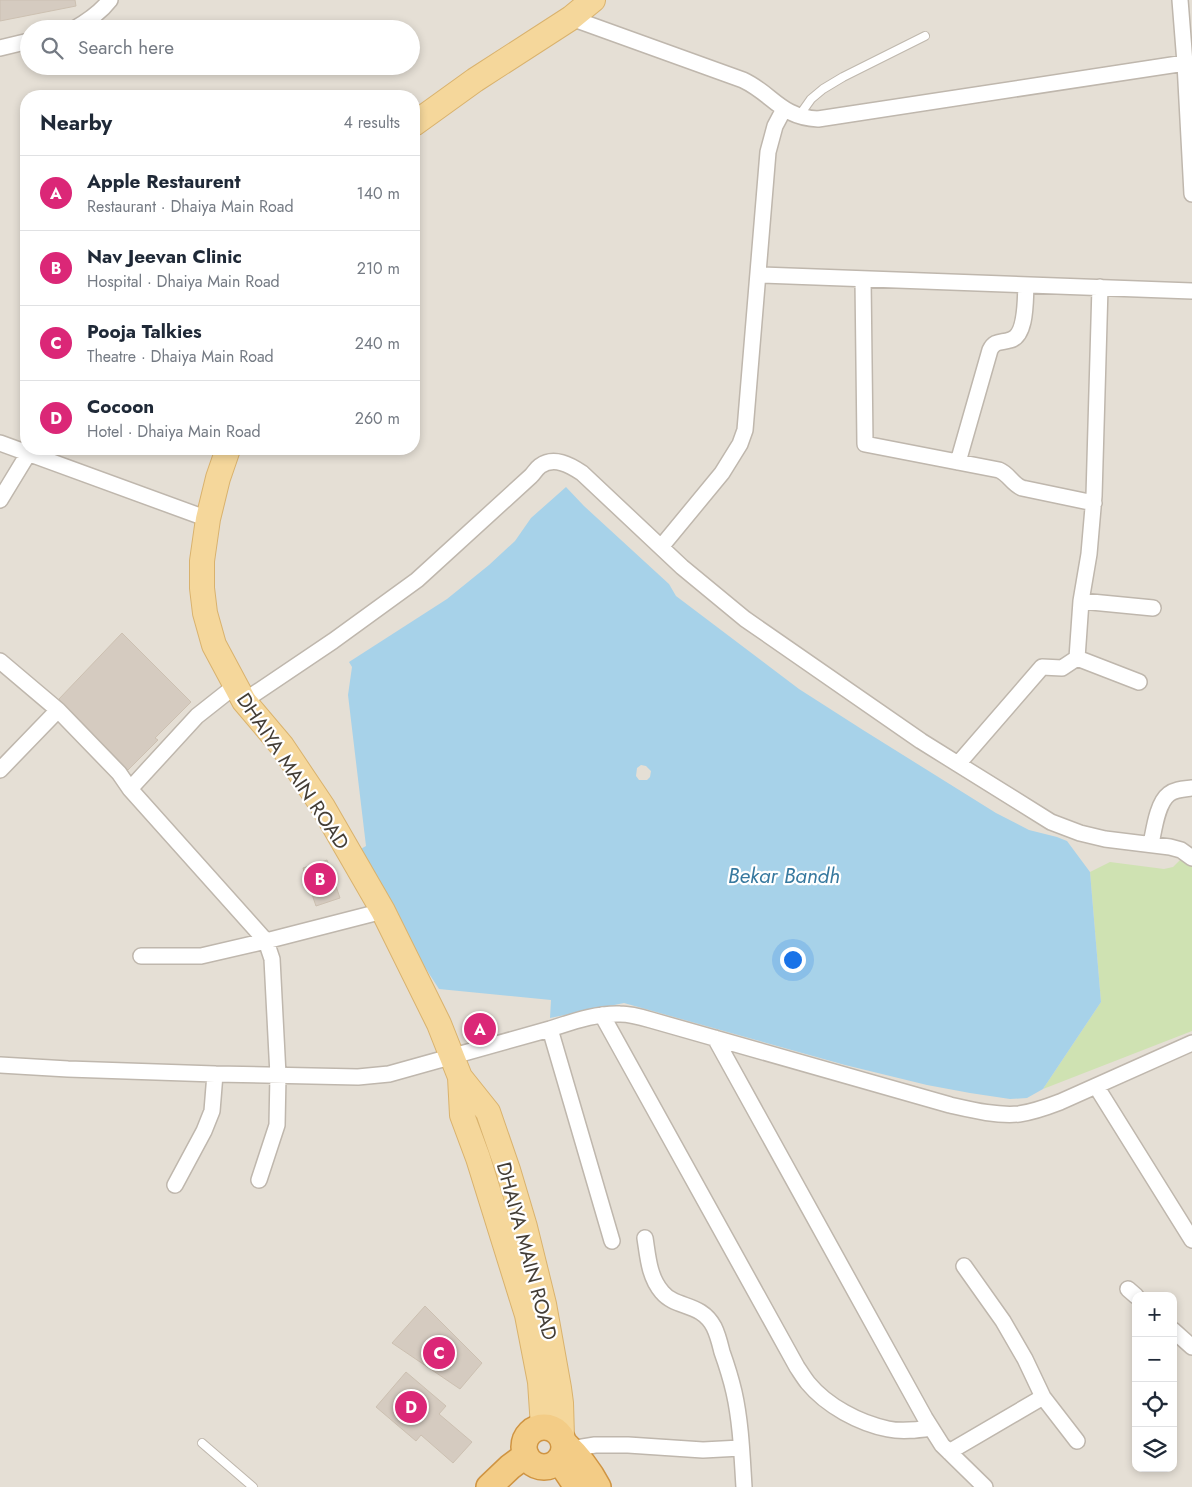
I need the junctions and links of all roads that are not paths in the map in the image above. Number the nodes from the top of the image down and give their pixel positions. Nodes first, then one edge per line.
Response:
1 (110, 0) edge
2 (593, 0) edge
3 (1184, 3) edge
4 (571, 18) junction
5 (90, 20) edge
6 (925, 36) dead end
7 (20, 43) edge
8 (0, 48) edge
9 (1184, 63) junction
10 (784, 110) junction
11 (1190, 111) edge
12 (799, 116) junction
13 (420, 120) edge
14 (1192, 194) edge
15 (759, 275) junction
16 (863, 279) junction
17 (1026, 285) junction
18 (1100, 287) junction
19 (1192, 290) edge
20 (0, 443) edge
21 (20, 451) edge
22 (27, 455) edge
23 (31, 455) edge
24 (226, 455) edge
25 (958, 462) junction
26 (0, 500) edge
27 (1094, 503) junction
28 (208, 519) junction
29 (661, 547) junction
30 (1081, 601) junction
31 (1153, 608) dead end
32 (1077, 658) junction
33 (0, 660) edge
34 (1139, 682) dead end
35 (240, 693) junction
36 (58, 710) junction
37 (958, 764) junction
38 (0, 770) edge
39 (1192, 788) edge
40 (130, 789) junction
41 (1151, 844) junction
42 (1192, 858) edge
43 (383, 911) junction
44 (266, 941) junction
45 (141, 956) dead end
46 (602, 1015) junction
47 (550, 1029) junction
48 (715, 1038) junction
49 (1192, 1043) edge
50 (0, 1065) edge
51 (457, 1066) junction
52 (215, 1074) junction
53 (278, 1076) junction
54 (1096, 1086) junction
55 (259, 1180) dead end
56 (176, 1185) dead end
57 (645, 1238) dead end
58 (1192, 1240) edge
59 (612, 1241) dead end
60 (964, 1266) dead end
61 (1177, 1334) edge
62 (1192, 1347) edge
63 (1043, 1397) junction
64 (931, 1428) junction
65 (1077, 1440) dead end
66 (202, 1443) dead end
67 (552, 1448) junction
68 (741, 1448) junction
69 (949, 1452) junction
70 (253, 1487) edge
71 (489, 1487) edge
72 (510, 1487) edge
73 (577, 1487) edge
74 (598, 1487) edge
75 (744, 1487) edge
76 (985, 1487) edge

1 - 5 street
2 - 4 main road
3 - 9 street
4 - 10 street
4 - 13 main road
6 - 12 lane
7 - 8 street
9 - 11 street
9 - 12 street
10 - 12 street
10 - 15 street
11 - 14 street
15 - 16 street
15 - 29 street
16 - 17 street
16 - 25 street
17 - 18 street
17 - 25 street
18 - 19 street
18 - 27 street
20 - 21 street
22 - 26 street
23 - 28 street
24 - 28 main road, DHAIYA MAIN ROAD
25 - 27 street
27 - 30 street
28 - 35 main road, DHAIYA MAIN ROAD
29 - 35 street
29 - 37 street
30 - 31 street
30 - 32 street
32 - 34 street
32 - 37 street
33 - 36 street
35 - 40 street
35 - 43 main road, DHAIYA MAIN ROAD
36 - 38 street
36 - 40 street
37 - 41 street
39 - 41 street
40 - 44 street
41 - 42 street
43 - 44 street
43 - 51 main road, DHAIYA MAIN ROAD
44 - 45 street
44 - 53 street
46 - 47 street
46 - 48 street
46 - 64 street
47 - 51 street
47 - 59 street
48 - 54 street
48 - 64 street
49 - 54 street
50 - 52 street
51 - 53 street
51 - 67 main road, DHAIYA MAIN ROAD
52 - 53 street
52 - 56 street
53 - 55 street
54 - 58 street
57 - 68 street
60 - 63 street
61 - 62 street
63 - 65 street
63 - 69 street
64 - 69 street
66 - 70 lane
67 - 68 street
67 - 71 highway
67 - 72 highway
67 - 73 highway, DHAIYA MAIN ROAD
67 - 74 highway
68 - 75 street
69 - 76 street

